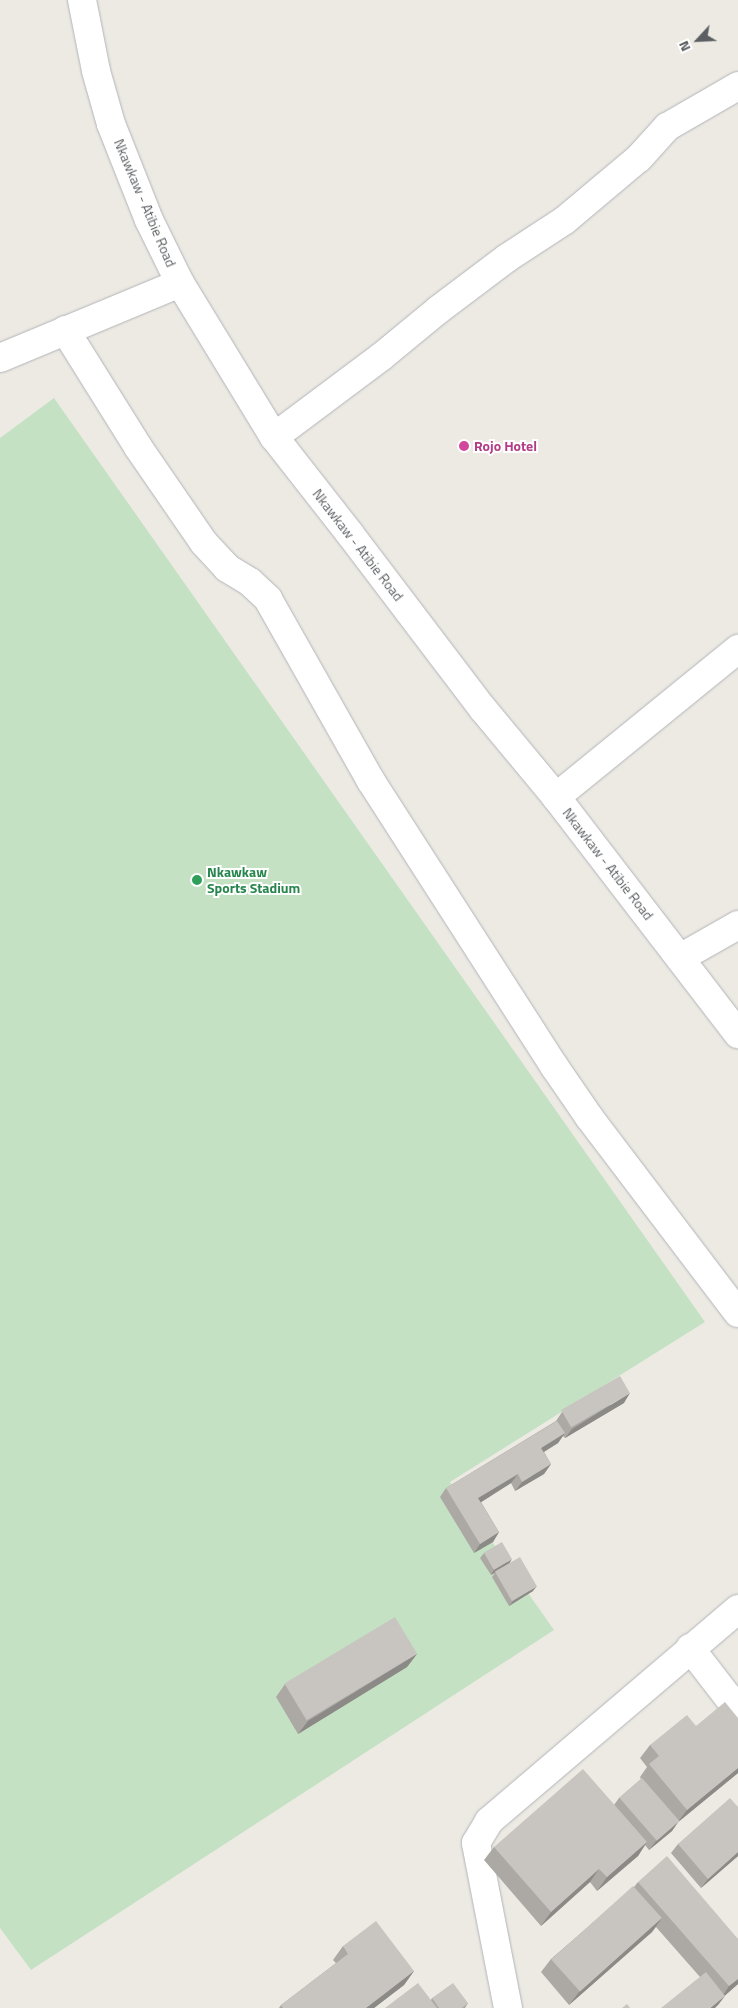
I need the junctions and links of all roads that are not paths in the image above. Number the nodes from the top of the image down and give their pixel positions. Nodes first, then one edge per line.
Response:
1 (82, 0) edge
2 (738, 86) edge
3 (180, 283) junction
4 (65, 330) junction
5 (0, 358) edge
6 (274, 437) junction
7 (738, 649) edge
8 (556, 797) junction
9 (738, 925) edge
10 (680, 958) junction
11 (738, 1034) edge
12 (738, 1313) edge
13 (738, 1609) edge
14 (690, 1648) junction
15 (738, 1710) edge
16 (506, 2008) edge

1 - 3 street, Nkawkaw - Atibie Road
2 - 6 street
3 - 4 street
3 - 6 street, Nkawkaw - Atibie Road
4 - 5 street
4 - 12 street
6 - 8 street, Nkawkaw - Atibie Road
7 - 8 street
8 - 10 street, Nkawkaw - Atibie Road
9 - 10 street
10 - 11 street, Nkawkaw - Atibie Road
13 - 14 street
14 - 15 street
14 - 16 street

